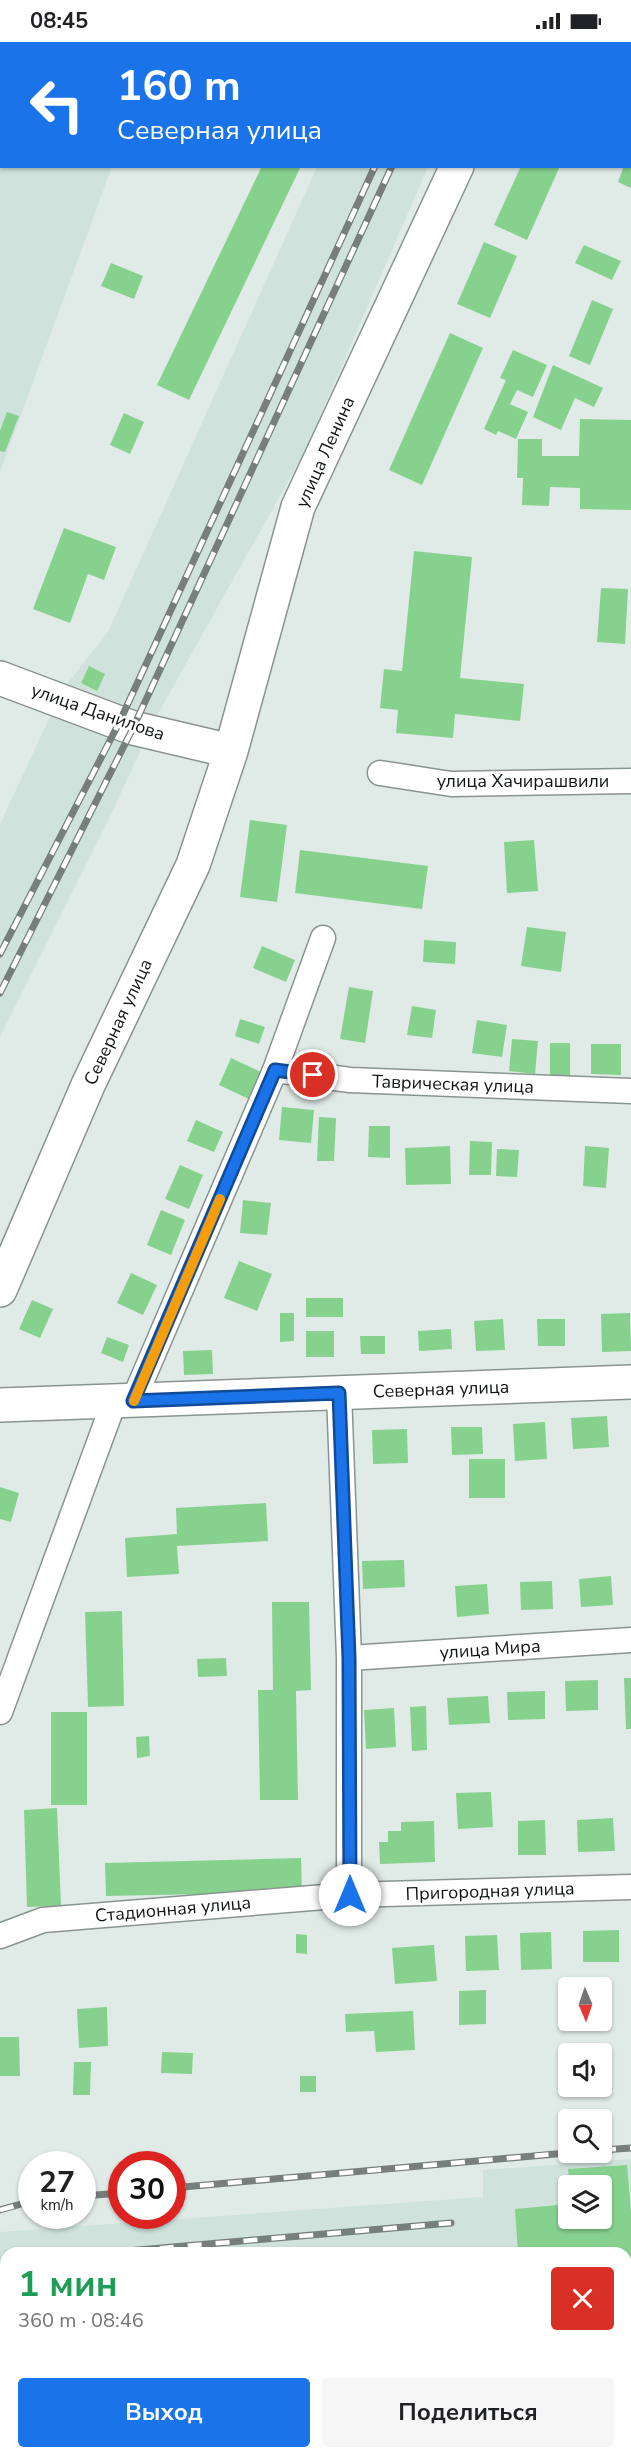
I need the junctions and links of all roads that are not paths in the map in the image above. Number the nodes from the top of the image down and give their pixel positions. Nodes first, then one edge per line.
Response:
1 (456, 168) edge
2 (0, 678) edge
3 (231, 751) junction
4 (380, 773) dead end
5 (631, 781) edge
6 (323, 938) dead end
7 (275, 1070) junction
8 (631, 1091) edge
9 (0, 1290) edge
10 (631, 1382) edge
11 (339, 1393) junction
12 (124, 1402) junction
13 (0, 1405) edge
14 (631, 1640) edge
15 (349, 1658) junction
16 (0, 1712) edge
17 (631, 1887) edge
18 (350, 1895) junction
19 (0, 1936) edge

1 - 3 street, улица Ленина
2 - 3 street, улица Данилова
3 - 9 street, Северная улица
4 - 5 street, улица Хачирашвили
6 - 7 street
7 - 8 street, Таврическая улица
7 - 12 street
10 - 11 street, Северная улица
11 - 12 street, Северная улица
11 - 15 street
12 - 13 street, Северная улица
12 - 16 street
14 - 15 street, улица Мира
15 - 18 street
17 - 18 street, Пригородная улица
18 - 19 street, Стадионная улица

